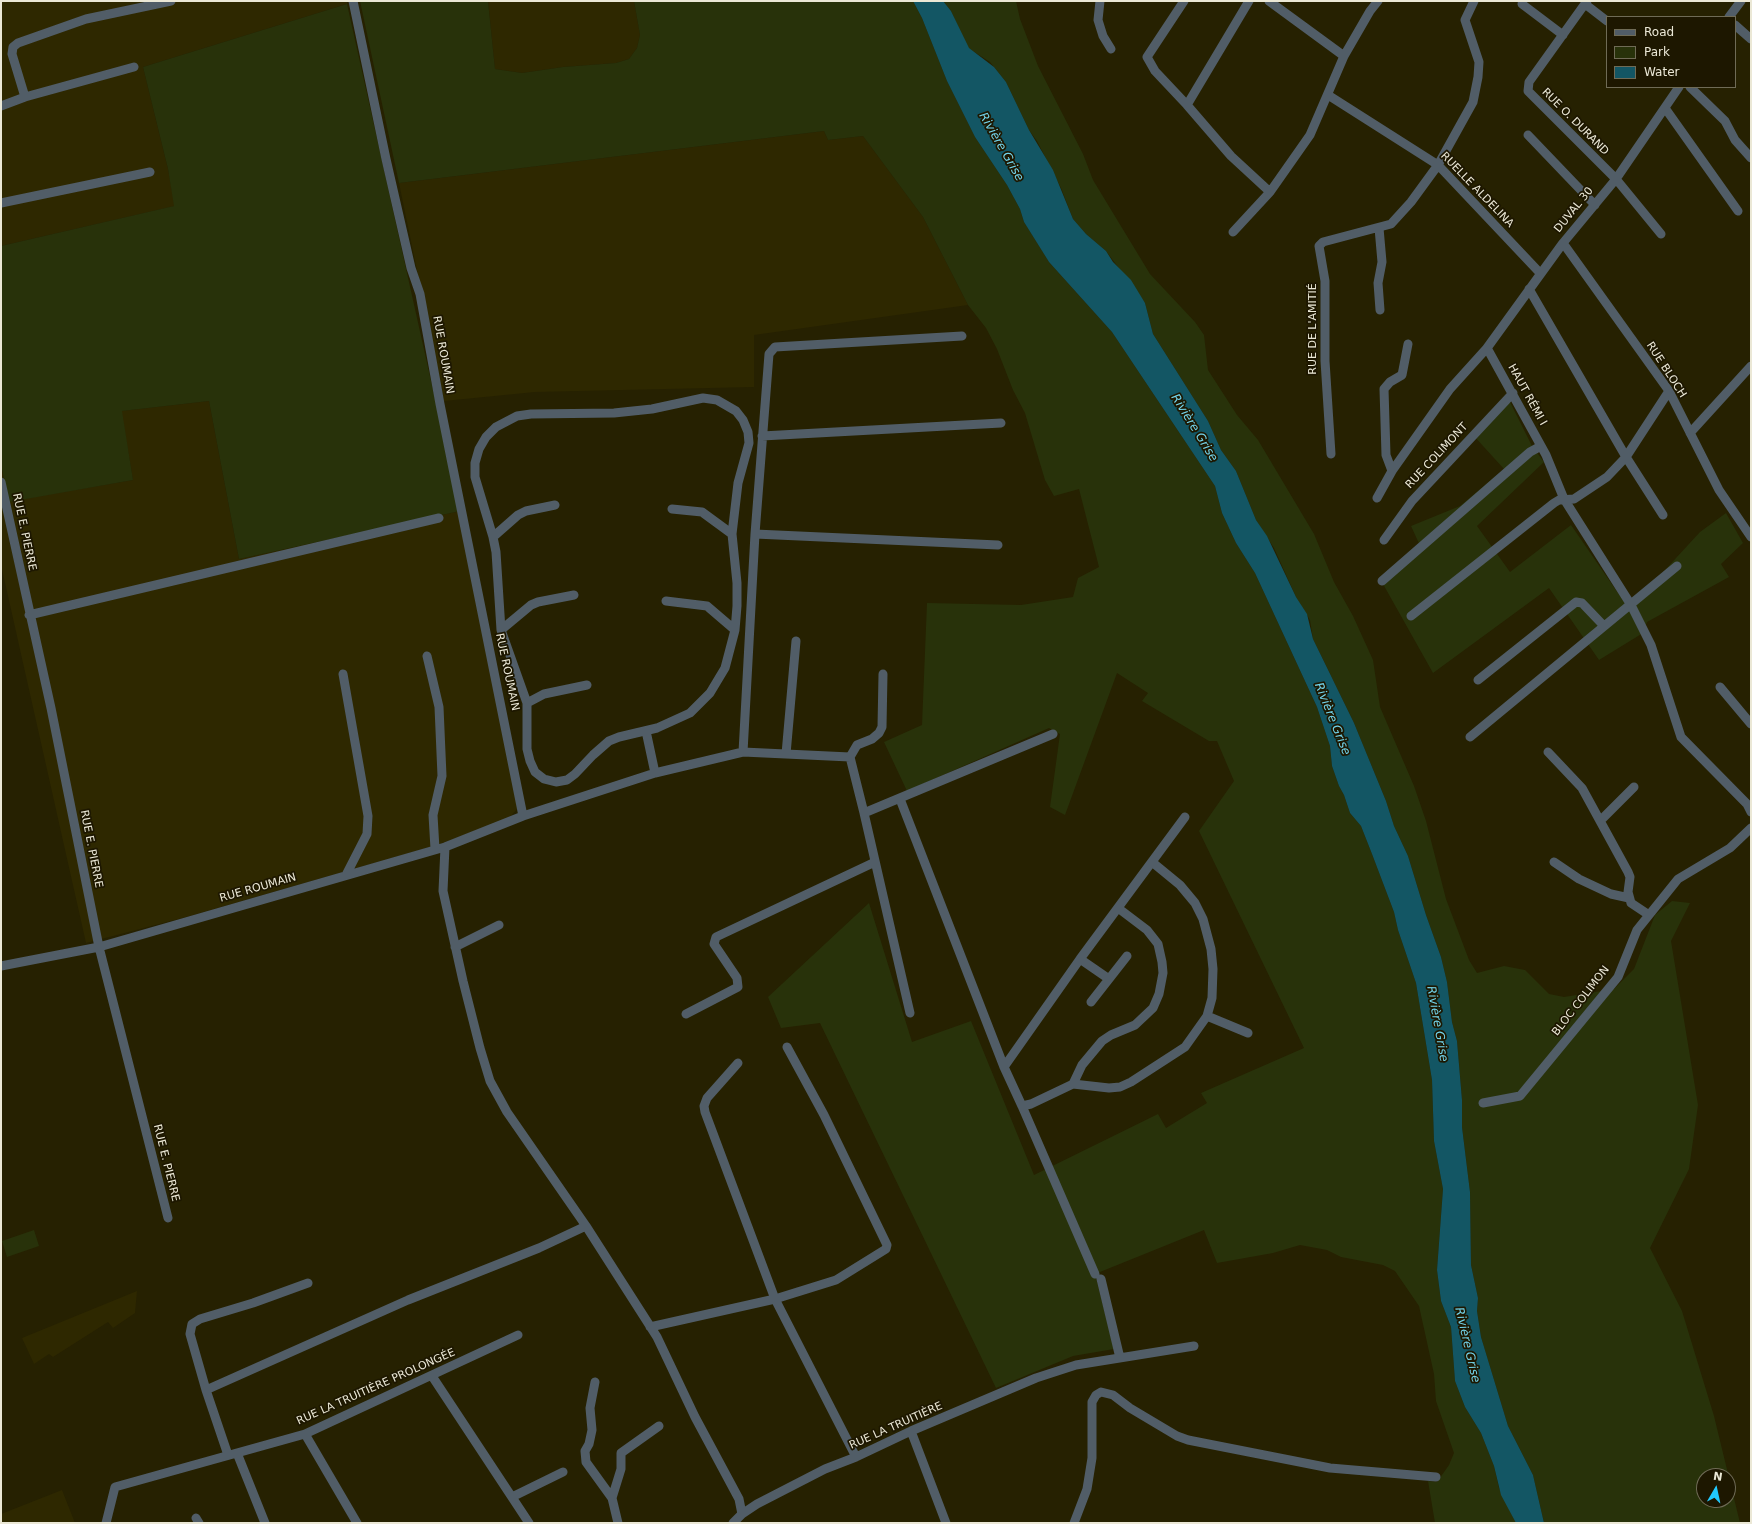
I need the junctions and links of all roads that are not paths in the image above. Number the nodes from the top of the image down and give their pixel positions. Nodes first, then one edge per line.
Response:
1 (171, 1) edge
2 (353, 1) edge
3 (1100, 1) edge
4 (1184, 1) edge
5 (1249, 1) edge
6 (1269, 1) edge
7 (1378, 1) edge
8 (1474, 1) edge
9 (1740, 1) edge
10 (1586, 2) edge
11 (1522, 4) dead end
12 (1729, 16) edge
13 (1606, 20) edge
14 (1736, 26) edge
15 (1563, 35) junction
16 (1751, 38) edge
17 (1111, 50) dead end
18 (1344, 56) junction
19 (134, 66) dead end
20 (1678, 88) edge
21 (1691, 88) edge
22 (1328, 95) junction
23 (25, 97) junction
24 (1187, 105) junction
25 (1, 106) edge
26 (1665, 108) junction
27 (1528, 135) dead end
28 (1751, 158) edge
29 (1438, 165) junction
30 (150, 172) dead end
31 (1616, 179) junction
32 (1270, 192) junction
33 (1, 203) edge
34 (1594, 205) junction
35 (1738, 211) dead end
36 (1379, 228) junction
37 (1233, 232) dead end
38 (1661, 234) dead end
39 (1563, 243) junction
40 (1540, 273) junction
41 (1529, 289) junction
42 (1380, 310) dead end
43 (962, 336) dead end
44 (1408, 344) dead end
45 (1487, 348) junction
46 (1751, 366) edge
47 (1669, 391) junction
48 (1513, 392) junction
49 (1002, 423) dead end
50 (1690, 433) junction
51 (762, 436) junction
52 (1541, 446) junction
53 (1331, 454) dead end
54 (1626, 457) junction
55 (1392, 471) junction
56 (1, 482) edge
57 (1377, 498) dead end
58 (1564, 500) junction
59 (555, 505) dead end
60 (672, 509) dead end
61 (1663, 515) dead end
62 (439, 518) dead end
63 (732, 534) junction
64 (755, 534) junction
65 (493, 537) junction
66 (1751, 537) edge
67 (1384, 540) dead end
68 (998, 545) dead end
69 (1677, 566) dead end
70 (1382, 581) dead end
71 (574, 595) dead end
72 (666, 601) dead end
73 (1631, 605) junction
74 (29, 615) junction
75 (1411, 616) dead end
76 (1604, 626) junction
77 (502, 630) junction
78 (735, 630) junction
79 (796, 641) dead end
80 (427, 656) dead end
81 (343, 674) dead end
82 (883, 674) dead end
83 (1478, 680) dead end
84 (588, 686) dead end
85 (1720, 687) dead end
86 (527, 703) junction
87 (1751, 724) edge
88 (646, 731) junction
89 (1053, 734) dead end
90 (1470, 737) dead end
91 (743, 752) junction
92 (1548, 752) dead end
93 (786, 754) junction
94 (850, 756) junction
95 (655, 773) junction
96 (1634, 787) dead end
97 (900, 799) junction
98 (1751, 812) edge
99 (864, 814) junction
100 (524, 816) junction
101 (1185, 818) dead end
102 (1600, 821) junction
103 (1751, 828) edge
104 (445, 847) junction
105 (435, 849) junction
106 (875, 862) junction
107 (1152, 862) junction
108 (1554, 862) dead end
109 (346, 875) junction
110 (1629, 898) junction
111 (1118, 908) junction
112 (1648, 915) junction
113 (499, 925) dead end
114 (99, 946) junction
115 (455, 947) junction
116 (1127, 956) dead end
117 (1080, 959) junction
118 (1, 966) edge
119 (1109, 979) junction
120 (1091, 1002) dead end
121 (910, 1013) dead end
122 (686, 1014) dead end
123 (1207, 1016) junction
124 (1248, 1034) dead end
125 (787, 1047) dead end
126 (738, 1063) dead end
127 (1004, 1067) junction
128 (1073, 1084) junction
129 (1483, 1103) dead end
130 (1022, 1106) junction
131 (168, 1218) dead end
132 (586, 1226) junction
133 (308, 1283) dead end
134 (775, 1299) junction
135 (650, 1326) junction
136 (518, 1334) dead end
137 (1194, 1346) dead end
138 (1120, 1358) junction
139 (432, 1376) junction
140 (595, 1382) dead end
141 (206, 1390) junction
142 (659, 1426) dead end
143 (911, 1431) junction
144 (305, 1434) junction
145 (233, 1454) junction
146 (856, 1457) junction
147 (563, 1472) dead end
148 (1436, 1477) dead end
149 (512, 1497) junction
150 (612, 1498) junction
151 (742, 1514) junction
152 (106, 1523) edge
153 (265, 1523) edge
154 (357, 1523) edge
155 (529, 1523) edge
156 (618, 1523) edge
157 (733, 1523) edge
158 (946, 1523) edge
159 (1074, 1523) edge

1 - 23 street
2 - 100 street, RUE ROUMAIN
3 - 17 street
4 - 24 street
5 - 24 street
6 - 18 street
7 - 18 street
8 - 29 street, RUE DE L'AMITIÉ
9 - 12 street
10 - 13 street
10 - 15 street, RUE O. DURAND
11 - 15 street
14 - 16 street
15 - 31 street, RUE O. DURAND
18 - 22 street
19 - 23 street
20 - 26 street, DUVAL 30
21 - 28 street
22 - 29 street, RUELLE ALDELINA
22 - 32 street
23 - 25 street
24 - 32 street
26 - 31 street, DUVAL 30
26 - 35 street
27 - 34 street
29 - 36 street, RUE DE L'AMITIÉ
29 - 40 street, RUELLE ALDELINA
30 - 33 street
31 - 34 street, DUVAL 30
31 - 38 street
32 - 37 street
34 - 39 street, DUVAL 30
36 - 42 street
36 - 53 street, RUE DE L'AMITIÉ
39 - 40 street, DUVAL 30
39 - 47 street, RUE BLOCH
40 - 41 street, DUVAL 30
41 - 45 street, DUVAL 30
41 - 54 street
43 - 51 street
44 - 55 street
45 - 48 street, HAUT RÉMI I
45 - 55 street, DUVAL 30
46 - 50 street
47 - 50 street, RUE BLOCH
47 - 54 street
48 - 52 street, HAUT RÉMI I
48 - 67 street, RUE COLIMONT
49 - 51 street
50 - 66 street, RUE BLOCH
51 - 64 street
52 - 58 street, HAUT RÉMI I
52 - 70 street
54 - 58 street
54 - 61 street
55 - 57 street, DUVAL 30
56 - 74 street, RUE E. PIERRE
58 - 73 street, HAUT RÉMI I
58 - 75 street
59 - 65 street
60 - 63 street
62 - 74 street
63 - 65 street
63 - 78 street
64 - 68 street
64 - 91 street
65 - 77 street
69 - 73 street
71 - 77 street
72 - 78 street
73 - 76 street
73 - 98 street, HAUT RÉMI I
74 - 114 street, RUE E. PIERRE
76 - 83 street
76 - 90 street
77 - 86 street
78 - 88 street
79 - 93 street
80 - 105 street
81 - 109 street
82 - 94 street
84 - 86 street
85 - 87 street
86 - 88 street
88 - 95 street
89 - 97 street
91 - 93 street
91 - 95 street
92 - 102 street
93 - 94 street
94 - 99 street
95 - 100 street
96 - 102 street
97 - 99 street
97 - 127 street
99 - 106 street
100 - 104 street, RUE ROUMAIN
101 - 107 street
102 - 110 street
103 - 112 street, BLOC COLIMON
104 - 105 street, RUE ROUMAIN
104 - 115 street
105 - 109 street, RUE ROUMAIN
106 - 121 street
106 - 122 street
107 - 111 street
107 - 123 street
108 - 110 street
109 - 114 street, RUE ROUMAIN
110 - 112 street
111 - 117 street
111 - 128 street
112 - 129 street, BLOC COLIMON
113 - 115 street
114 - 118 street, RUE ROUMAIN
114 - 131 street, RUE E. PIERRE
115 - 132 street
116 - 119 street
117 - 119 street
117 - 127 street
119 - 120 street
123 - 124 street
123 - 128 street
125 - 134 street
126 - 134 street
127 - 130 street
128 - 130 street
130 - 138 street
132 - 135 street
132 - 141 street
133 - 141 street
134 - 135 street
134 - 146 street
135 - 151 street
136 - 139 street, RUE LA TRUITIÈRE PROLONGÉE
137 - 138 street, RUE LA TRUITIÈRE
138 - 143 street, RUE LA TRUITIÈRE
139 - 144 street, RUE LA TRUITIÈRE PROLONGÉE
139 - 149 street
140 - 150 street
141 - 145 street
142 - 150 street
143 - 146 street, RUE LA TRUITIÈRE
143 - 158 street
144 - 145 street, RUE LA TRUITIÈRE PROLONGÉE
144 - 154 street
145 - 152 street, RUE LA TRUITIÈRE PROLONGÉE
145 - 153 street
146 - 151 street, RUE LA TRUITIÈRE
147 - 149 street
148 - 159 street
149 - 155 street
150 - 156 street
151 - 157 street, RUE LA TRUITIÈRE

